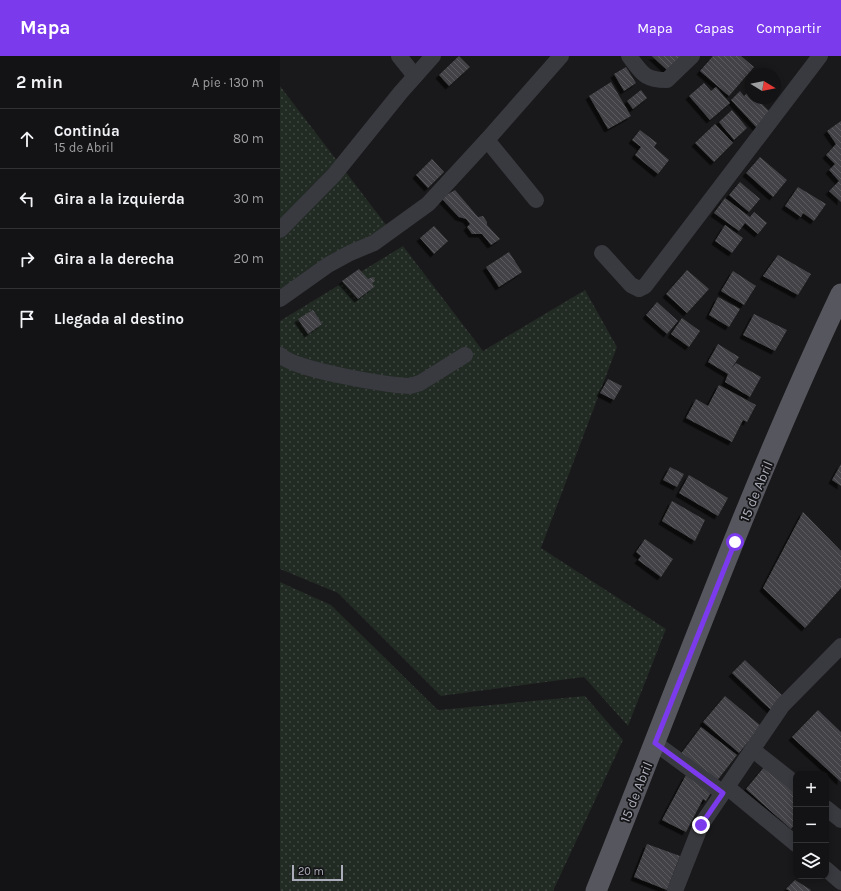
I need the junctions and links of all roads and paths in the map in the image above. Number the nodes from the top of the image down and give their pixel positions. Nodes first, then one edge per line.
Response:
1 (399, 56) edge
2 (433, 56) edge
3 (629, 56) edge
4 (692, 56) edge
5 (820, 56) edge
6 (551, 60) edge
7 (415, 76) junction
8 (487, 140) junction
9 (536, 200) dead end
10 (280, 230) edge
11 (602, 253) dead end
12 (841, 294) edge
13 (280, 299) edge
14 (280, 355) edge
15 (465, 355) dead end
16 (841, 646) edge
17 (655, 743) junction
18 (753, 750) junction
19 (793, 782) edge
20 (725, 790) junction
21 (829, 810) edge
22 (841, 820) edge
23 (795, 843) edge
24 (829, 872) edge
25 (841, 882) edge
26 (596, 891) edge
27 (675, 891) edge

1 - 7 street
2 - 7 street
3 - 4 street
5 - 11 street
6 - 8 street
7 - 10 street
8 - 9 street
8 - 13 street
12 - 17 main road, 15 de Abril
14 - 15 street
16 - 18 street
17 - 20 street
17 - 26 main road, 15 de Abril
18 - 19 street
18 - 20 street
20 - 23 street
20 - 27 street
21 - 22 street
24 - 25 street

